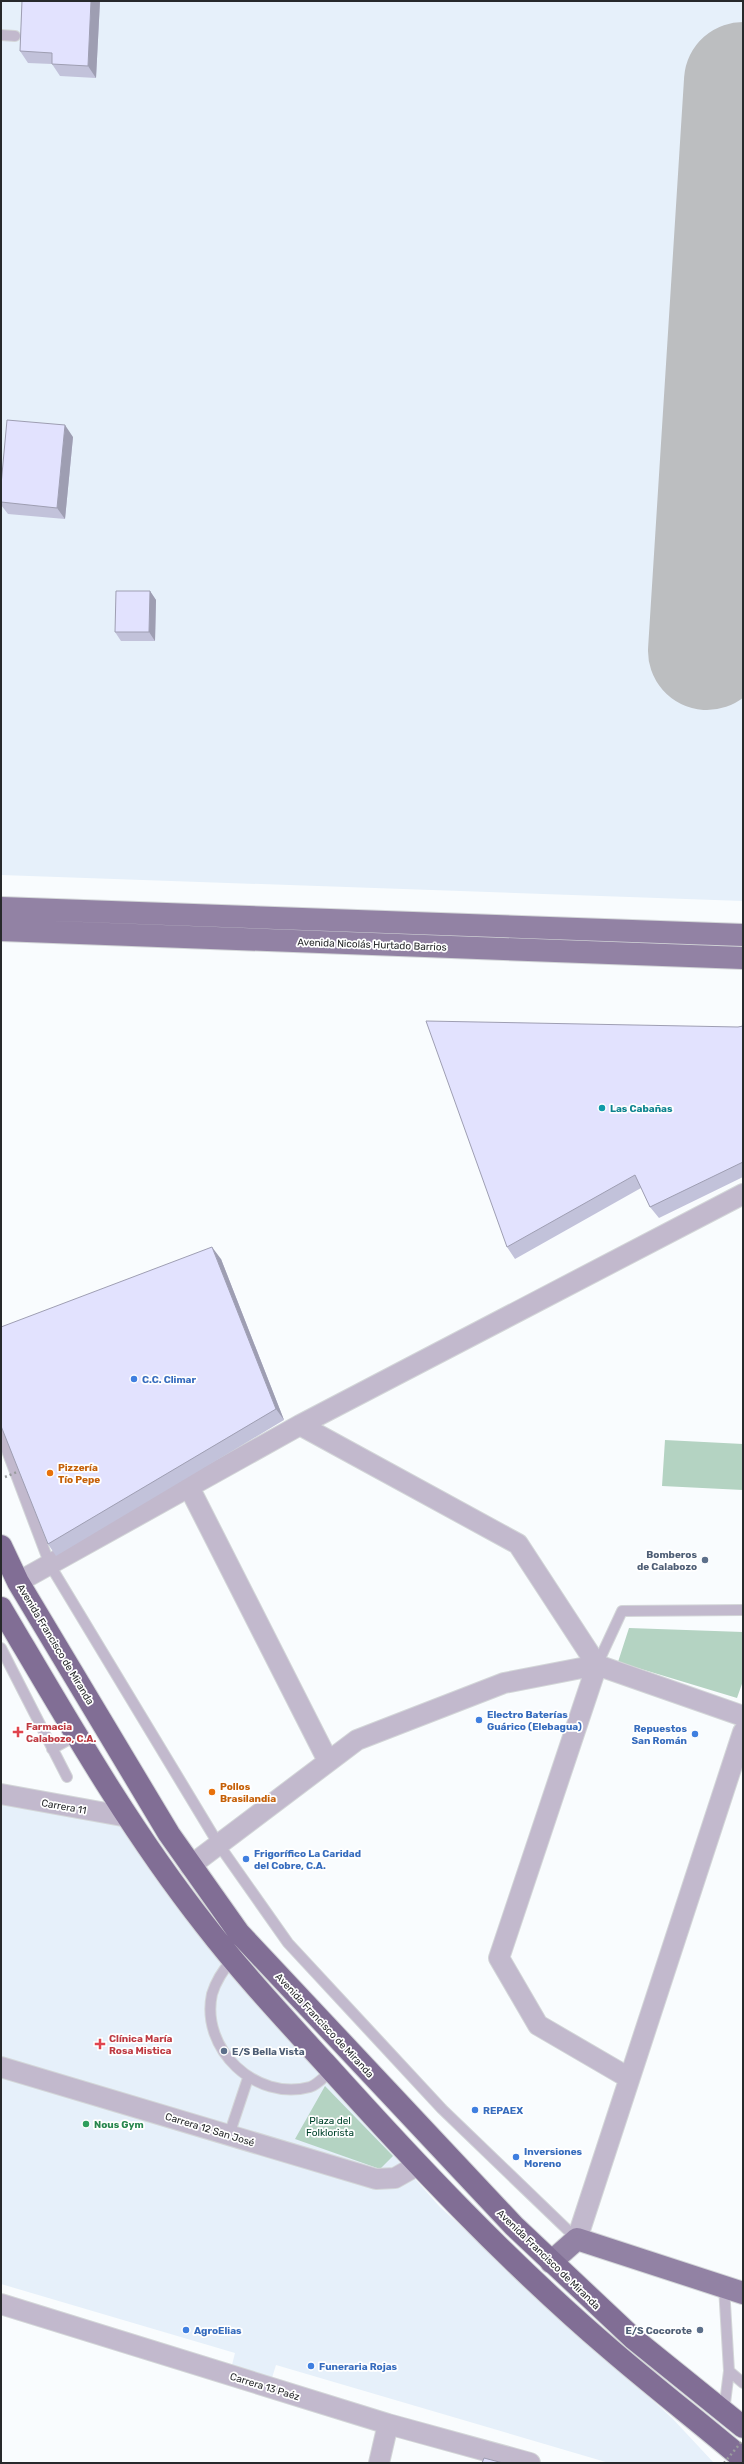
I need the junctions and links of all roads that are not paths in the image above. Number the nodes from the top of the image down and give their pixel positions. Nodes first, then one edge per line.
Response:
1 (1, 35) edge
2 (15, 36) dead end
3 (1, 908) edge
4 (1, 930) edge
5 (743, 935) edge
6 (743, 958) edge
7 (743, 1194) edge
8 (300, 1425) junction
9 (1, 1435) edge
10 (189, 1487) junction
11 (1, 1546) edge
12 (50, 1565) junction
13 (18, 1582) junction
14 (1, 1608) edge
15 (743, 1610) edge
16 (1, 1648) edge
17 (21, 1664) junction
18 (598, 1665) junction
19 (743, 1716) edge
20 (743, 1732) edge
21 (75, 1736) junction
22 (52, 1749) junction
23 (328, 1761) junction
24 (67, 1777) dead end
25 (1, 1794) edge
26 (128, 1817) junction
27 (169, 1834) junction
28 (219, 1845) junction
29 (150, 1847) junction
30 (190, 1866) junction
31 (232, 1960) junction
32 (1, 2067) edge
33 (332, 2070) junction
34 (248, 2078) junction
35 (629, 2078) junction
36 (229, 2135) junction
37 (437, 2146) junction
38 (418, 2166) junction
39 (514, 2226) junction
40 (577, 2239) junction
41 (498, 2244) junction
42 (551, 2262) junction
43 (738, 2291) edge
44 (1, 2304) edge
45 (728, 2371) junction
46 (743, 2383) edge
47 (724, 2411) junction
48 (388, 2424) junction
49 (743, 2427) edge
50 (743, 2459) edge
51 (379, 2463) edge
52 (530, 2463) edge

1 - 2 lane
3 - 5 main road
4 - 6 main road, Avenida Nicolás Hurtado Barrios
7 - 8 street
8 - 10 street
8 - 18 street
9 - 12 lane
10 - 12 street
10 - 23 street
11 - 13 highway, Avenida Francisco de Miranda
12 - 13 street
12 - 28 lane
13 - 27 highway, Avenida Francisco de Miranda
14 - 17 highway
15 - 18 lane
16 - 17 lane
17 - 21 highway
17 - 22 lane
18 - 19 street
18 - 23 street
18 - 35 street
20 - 35 street
21 - 22 lane
21 - 26 highway
22 - 24 lane
23 - 28 street
25 - 26 street, Carrera 11
26 - 29 highway
27 - 29 highway
27 - 30 highway, Avenida Francisco de Miranda
28 - 30 street
28 - 40 lane
29 - 31 highway
30 - 37 highway, Avenida Francisco de Miranda
31 - 33 highway
31 - 34 lane
32 - 36 street, Carrera 12 San José
33 - 34 lane
33 - 38 highway
34 - 36 lane
35 - 40 street
36 - 38 street, Carrera 12 San José
37 - 38 highway
37 - 39 highway, Avenida Francisco de Miranda
38 - 41 highway
39 - 41 highway
39 - 42 highway, Avenida Francisco de Miranda
40 - 42 main road
40 - 43 main road
41 - 50 highway
42 - 47 highway, Avenida Francisco de Miranda
43 - 45 lane
44 - 48 street, Carrera 13 Paéz
45 - 46 lane
45 - 47 lane
47 - 49 highway, Avenida Francisco de Miranda
48 - 51 street
48 - 52 street, Carrera 13 Paéz

